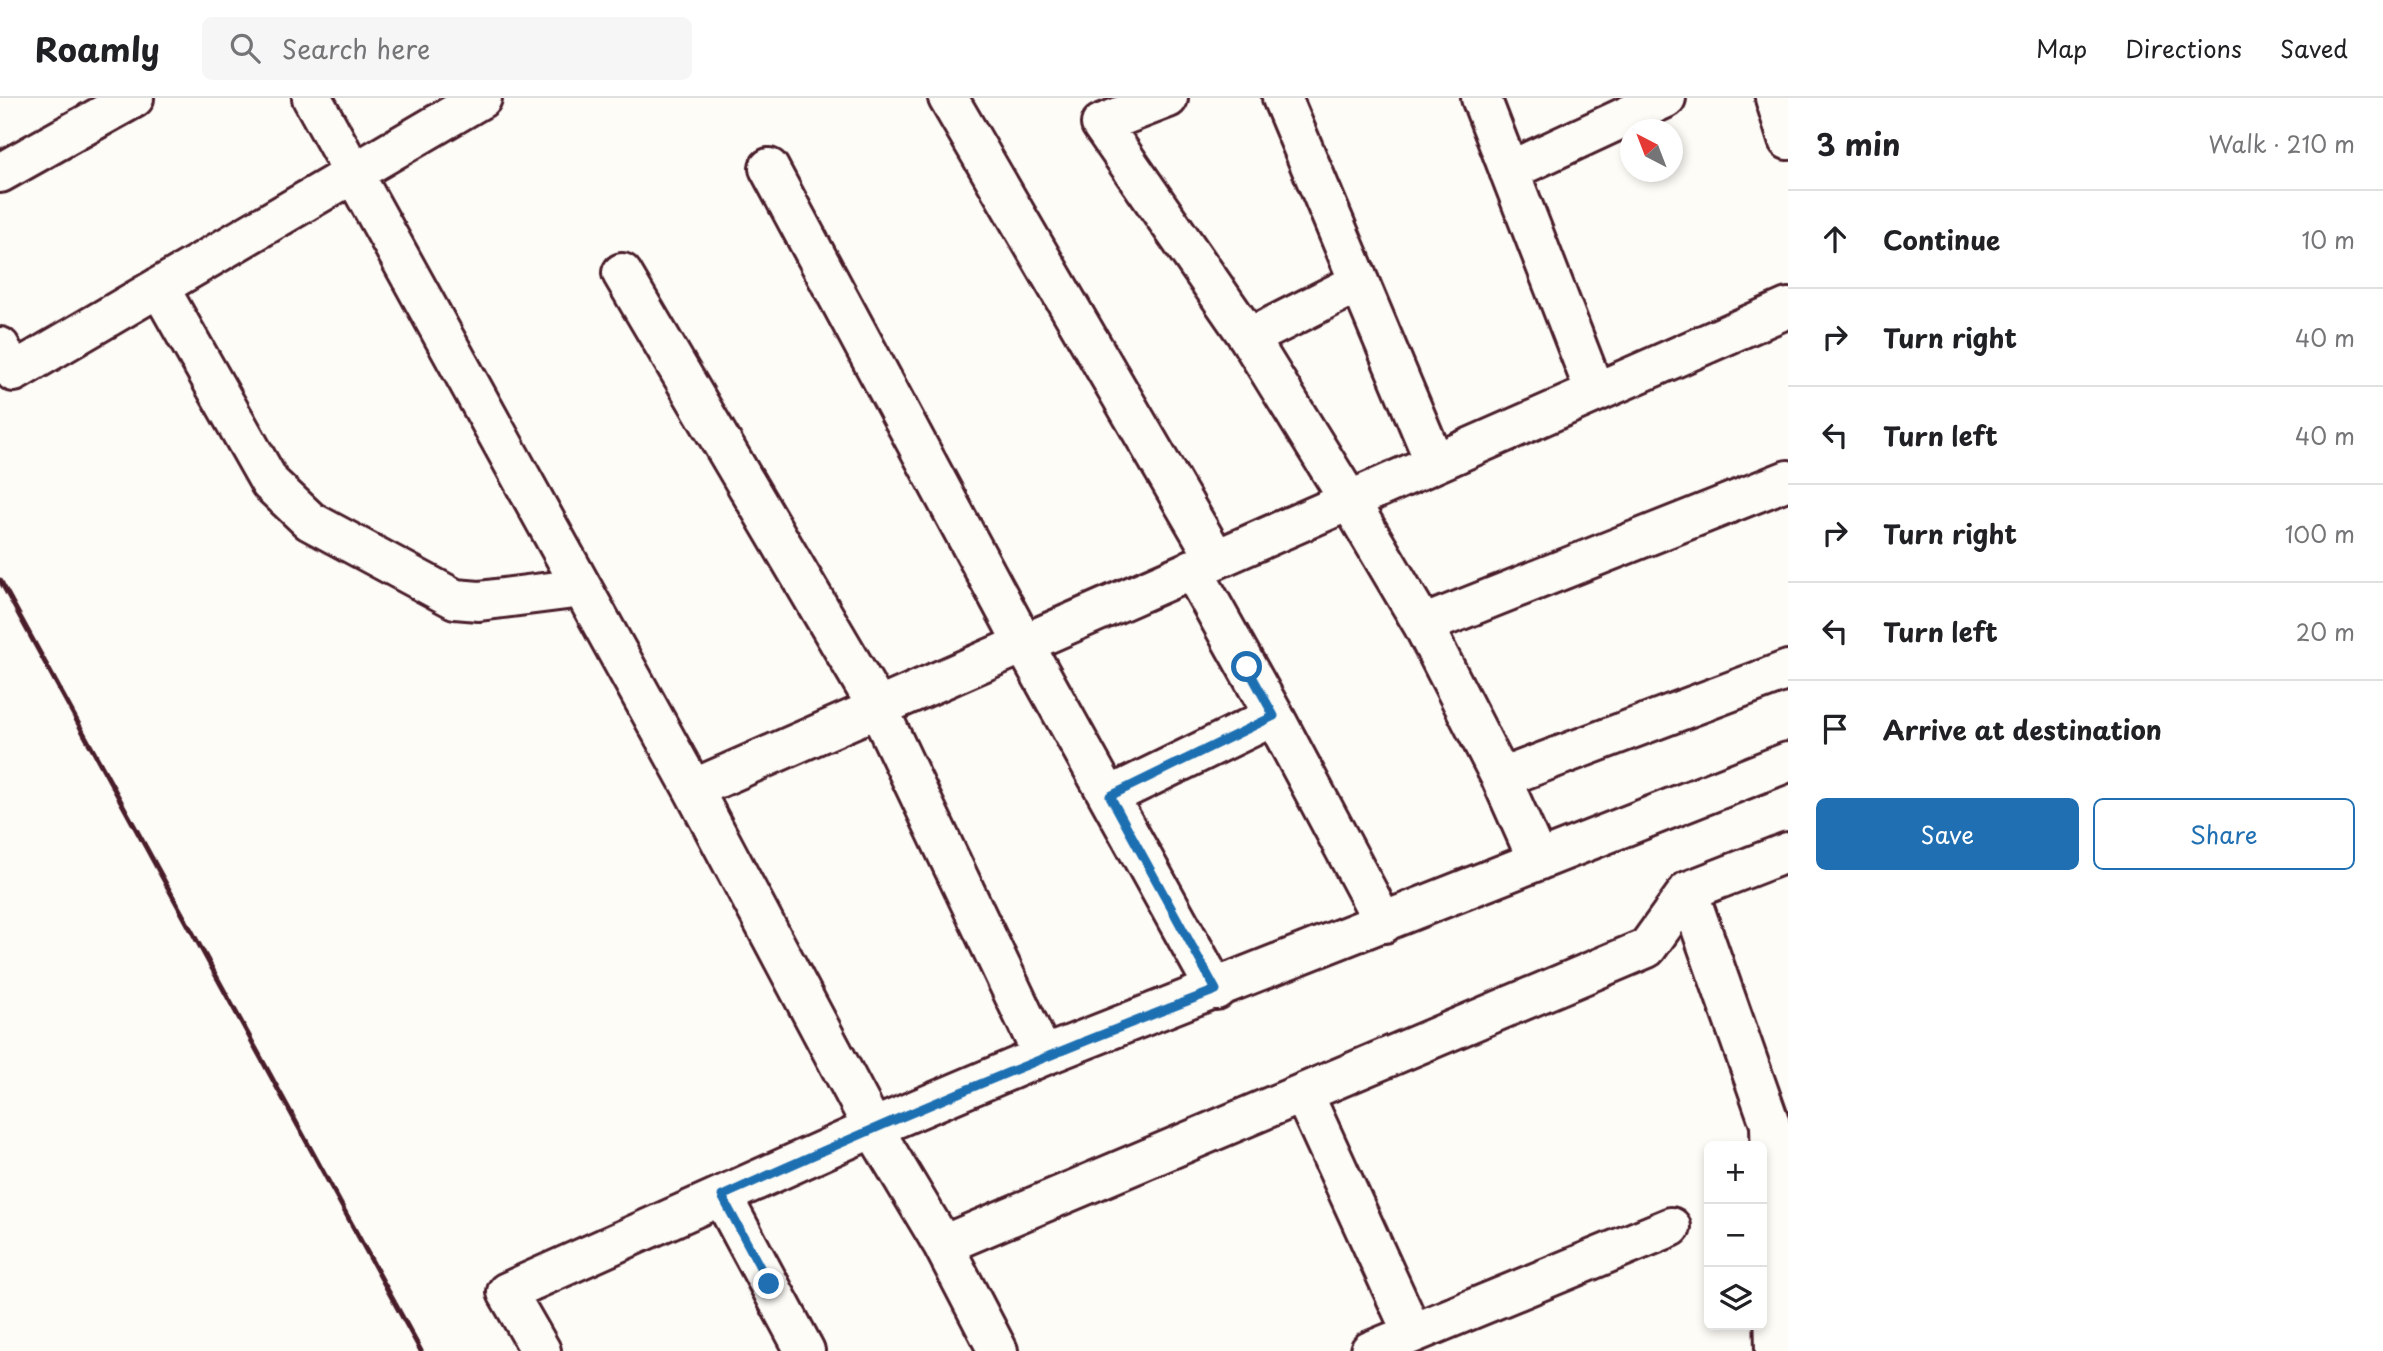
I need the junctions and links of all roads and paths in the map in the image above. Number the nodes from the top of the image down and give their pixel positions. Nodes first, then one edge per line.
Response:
1 (134, 98) edge
2 (312, 98) edge
3 (482, 98) edge
4 (948, 98) edge
5 (1168, 98) edge
6 (1282, 98) edge
7 (1481, 98) edge
8 (1666, 98) edge
9 (1775, 98) edge
10 (1788, 140) edge
11 (769, 168) dead end
12 (1509, 171) junction
13 (0, 173) edge
14 (352, 174) junction
15 (622, 273) dead end
16 (1358, 283) junction
17 (159, 287) junction
18 (1788, 307) edge
19 (1249, 338) junction
20 (0, 347) edge
21 (1595, 392) junction
22 (1435, 463) junction
23 (1788, 480) edge
24 (1349, 500) junction
25 (1204, 564) junction
26 (582, 588) junction
27 (1423, 625) junction
28 (1024, 644) junction
29 (1788, 670) edge
30 (878, 708) junction
31 (1274, 716) junction
32 (1788, 762) edge
33 (1501, 778) junction
34 (693, 789) junction
35 (1110, 796) junction
36 (1788, 852) edge
37 (1538, 861) junction
38 (1688, 891) junction
39 (1384, 923) junction
40 (1216, 990) junction
41 (1044, 1056) junction
42 (1303, 1093) junction
43 (873, 1128) junction
44 (722, 1196) junction
45 (1671, 1227) dead end
46 (943, 1245) junction
47 (1412, 1332) junction
48 (541, 1351) edge
49 (805, 1351) edge
50 (998, 1351) edge
51 (1370, 1351) edge
52 (1775, 1351) edge

1 - 13 street
2 - 14 street
3 - 14 street
4 - 25 street
5 - 19 street
6 - 16 street
7 - 12 street
8 - 12 street
9 - 10 street
11 - 28 street
12 - 21 street
14 - 17 street
14 - 26 street
15 - 30 street
16 - 19 street
16 - 22 street
17 - 20 street
17 - 26 street
18 - 21 street
19 - 24 street
21 - 22 street
22 - 24 street
23 - 27 street
24 - 25 street
24 - 27 street
25 - 28 street
25 - 31 street
26 - 34 street
27 - 33 street
28 - 30 street
28 - 35 street
29 - 33 street
30 - 34 street
30 - 41 street
31 - 35 street
31 - 39 street
32 - 37 street
33 - 37 street
34 - 43 street
35 - 40 street
36 - 38 street
37 - 39 street
38 - 42 street
38 - 52 street
39 - 40 street
40 - 41 street
41 - 43 street
42 - 46 street
42 - 47 street
43 - 44 street
43 - 46 street
44 - 48 street
44 - 49 street
45 - 47 street
46 - 50 street
47 - 51 street

